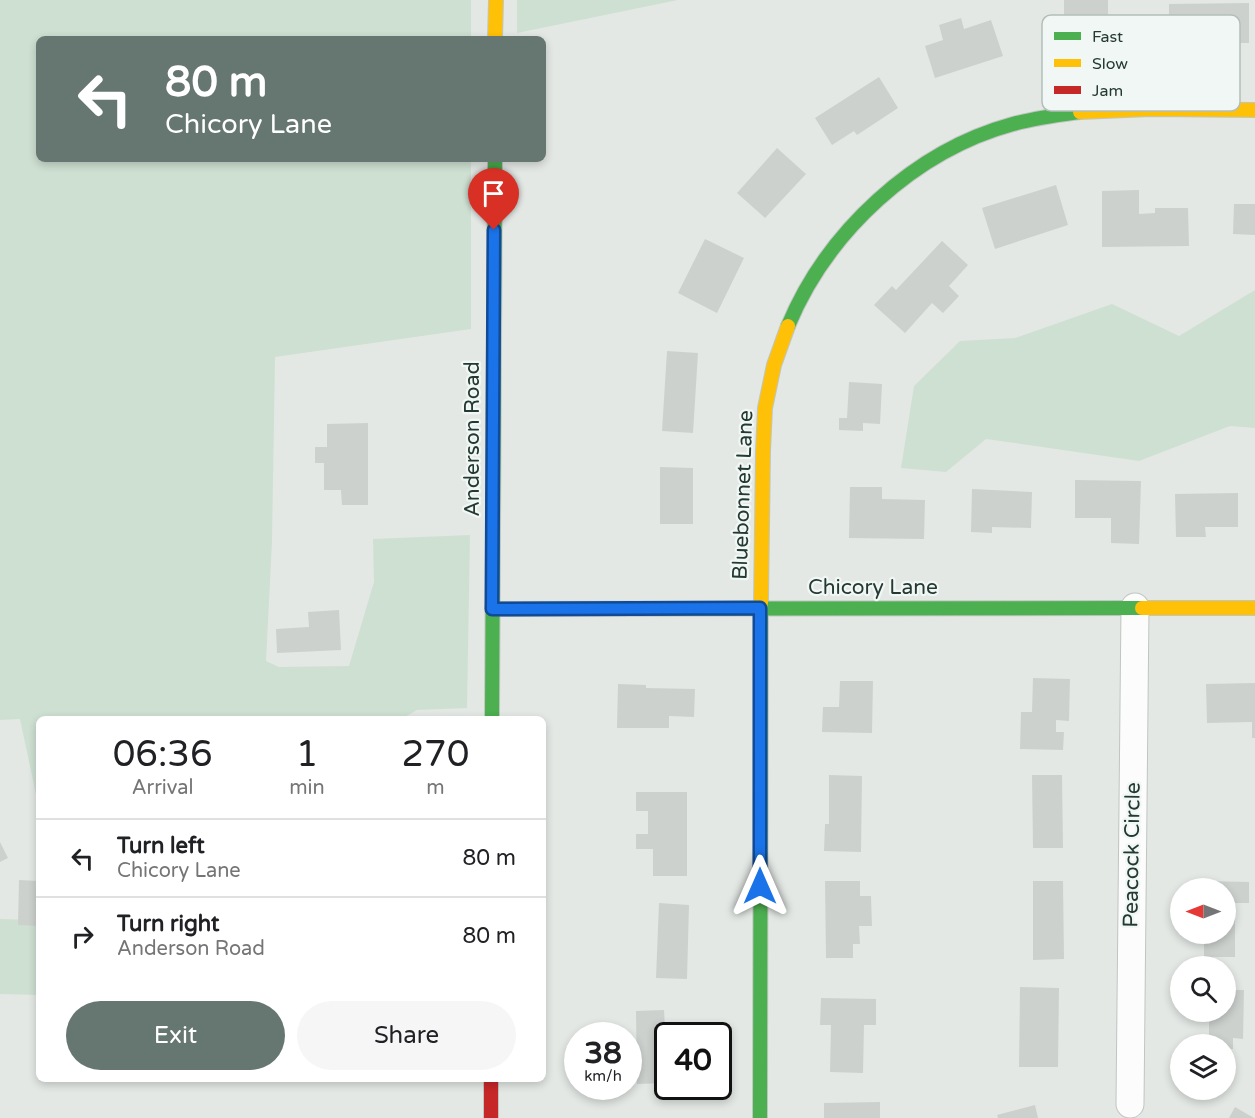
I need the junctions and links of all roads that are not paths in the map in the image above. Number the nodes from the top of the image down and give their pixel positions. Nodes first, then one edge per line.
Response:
1 (496, 0) edge
2 (495, 36) edge
3 (1084, 111) edge
4 (495, 162) edge
5 (1135, 607) junction
6 (760, 608) junction
7 (1255, 608) edge
8 (492, 609) junction
9 (492, 716) edge
10 (491, 1082) edge
11 (1130, 1104) dead end
12 (491, 1118) edge
13 (760, 1118) edge

1 - 2 street
3 - 6 street, Bluebonnet Lane
4 - 8 street, Anderson Road
5 - 6 street, Chicory Lane
5 - 7 street, Chicory Lane
5 - 11 street, Peacock Circle
6 - 8 street, Chicory Lane
6 - 13 street, Bluebonnet Lane
8 - 9 street, Anderson Road
10 - 12 street

